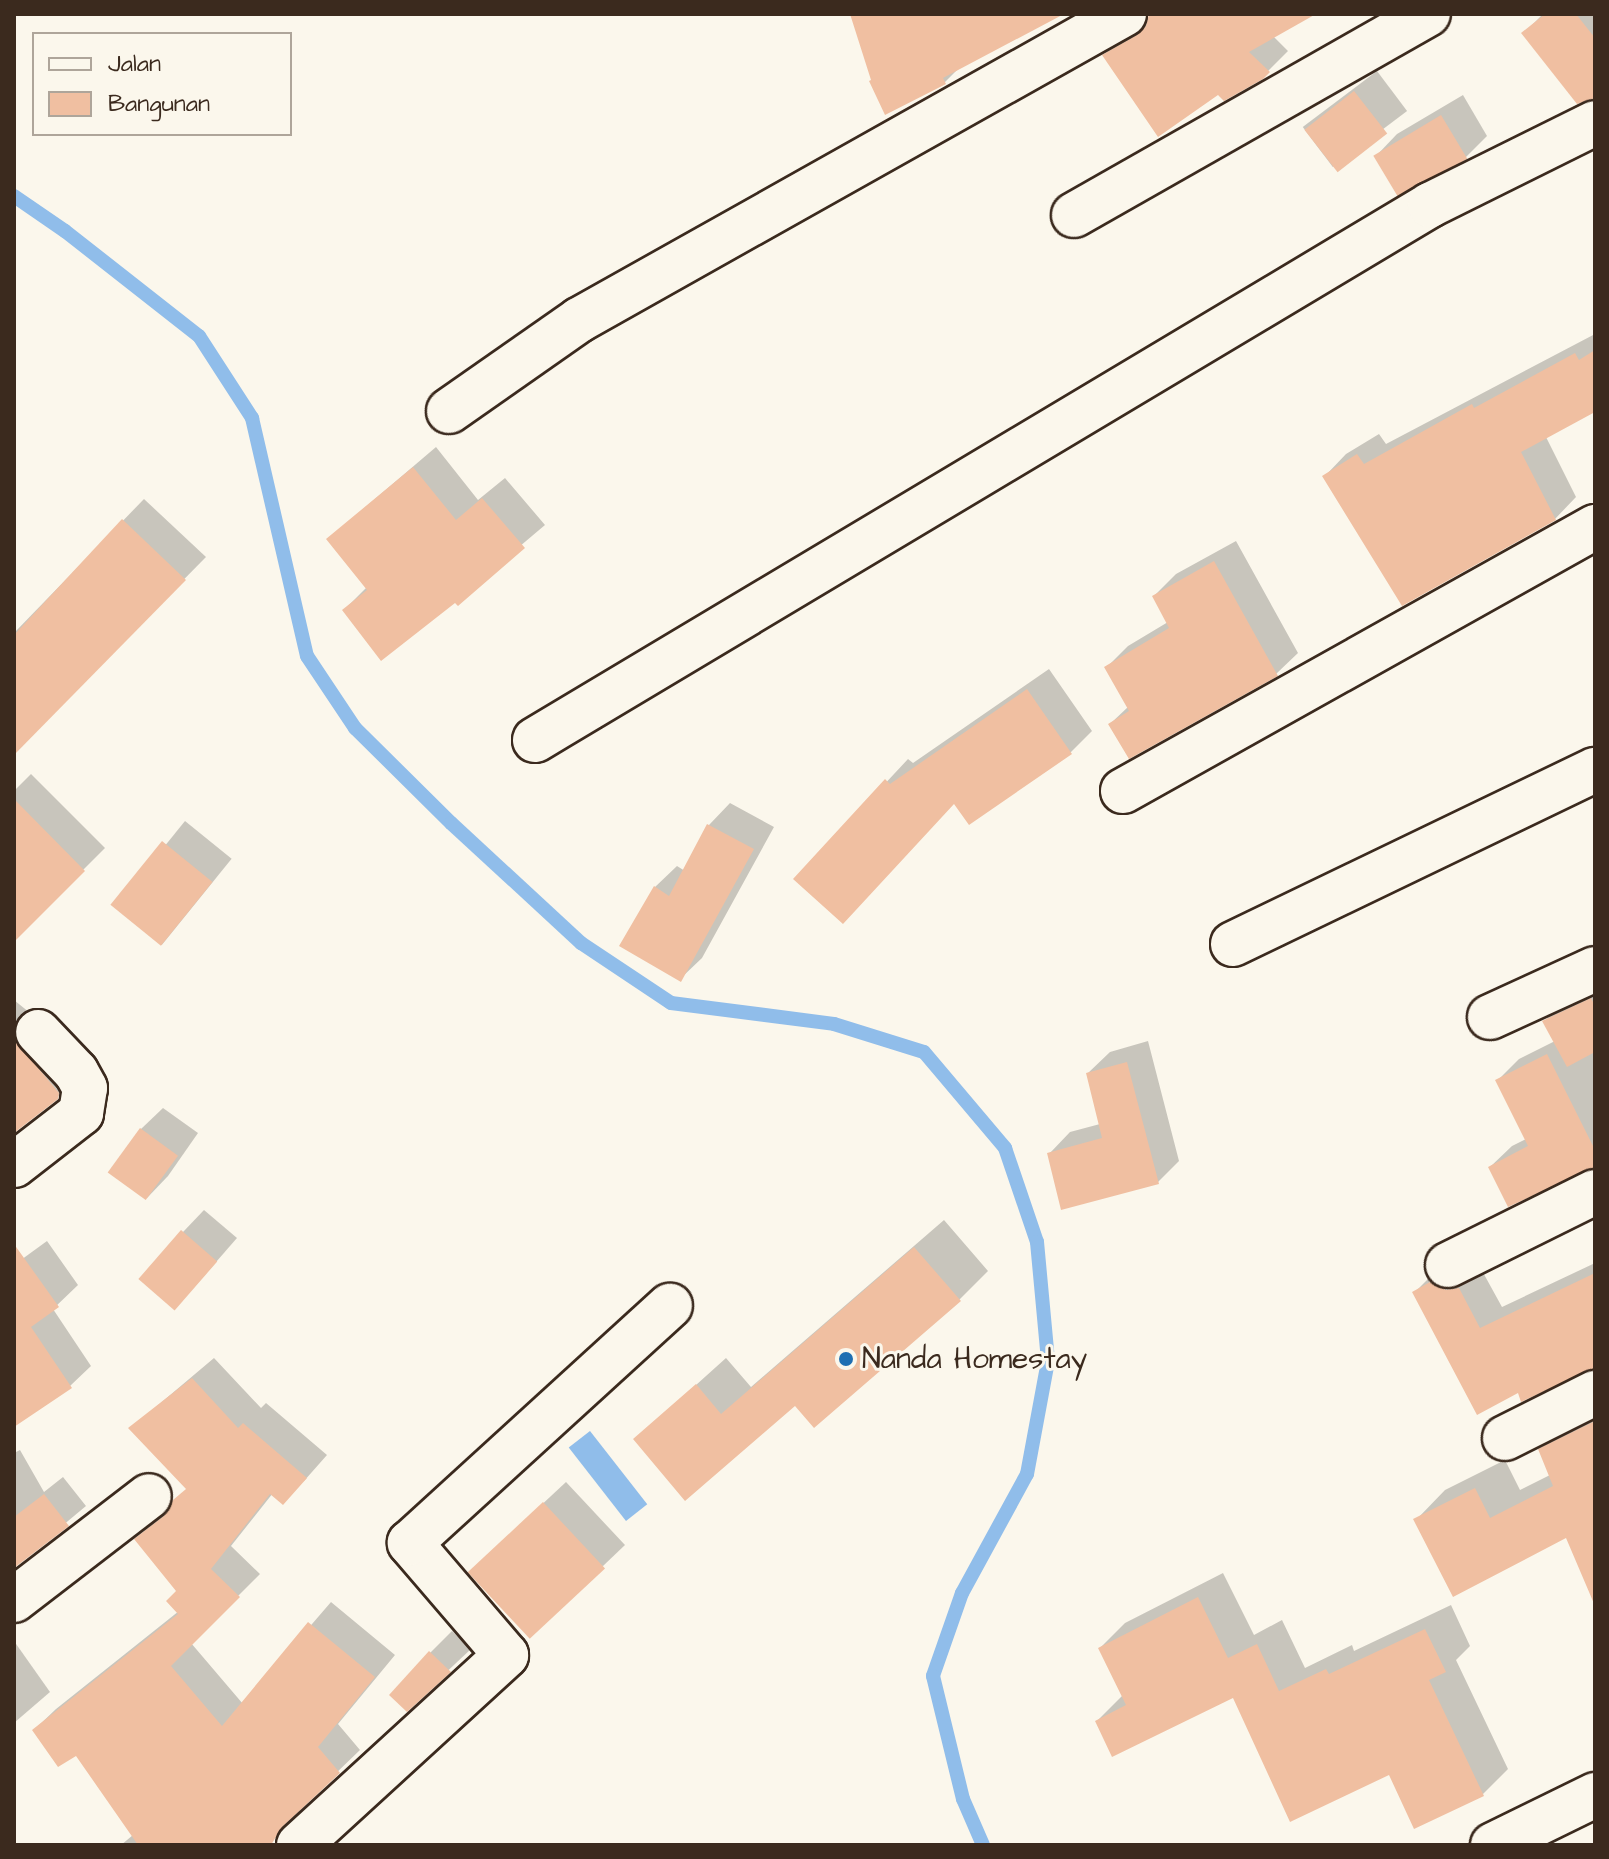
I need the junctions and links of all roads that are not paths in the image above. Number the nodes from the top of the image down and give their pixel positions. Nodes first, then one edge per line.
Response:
1 (1124, 14) edge
2 (1428, 14) edge
3 (1595, 123) edge
4 (1074, 215) dead end
5 (449, 411) dead end
6 (1595, 527) edge
7 (535, 740) dead end
8 (1595, 770) edge
9 (1123, 791) dead end
10 (1233, 944) dead end
11 (1595, 969) edge
12 (1490, 1017) dead end
13 (38, 1032) dead end
14 (14, 1165) edge
15 (1595, 1192) edge
16 (1448, 1265) dead end
17 (670, 1306) dead end
18 (1595, 1393) edge
19 (1505, 1438) dead end
20 (149, 1496) dead end
21 (14, 1600) edge
22 (1595, 1795) edge
23 (299, 1845) edge
24 (1493, 1845) edge

1 - 5 street
2 - 4 street
3 - 7 street
6 - 9 street
8 - 10 street
11 - 12 street
13 - 14 street
15 - 16 street
17 - 23 street
18 - 19 street
20 - 21 street
22 - 24 street

